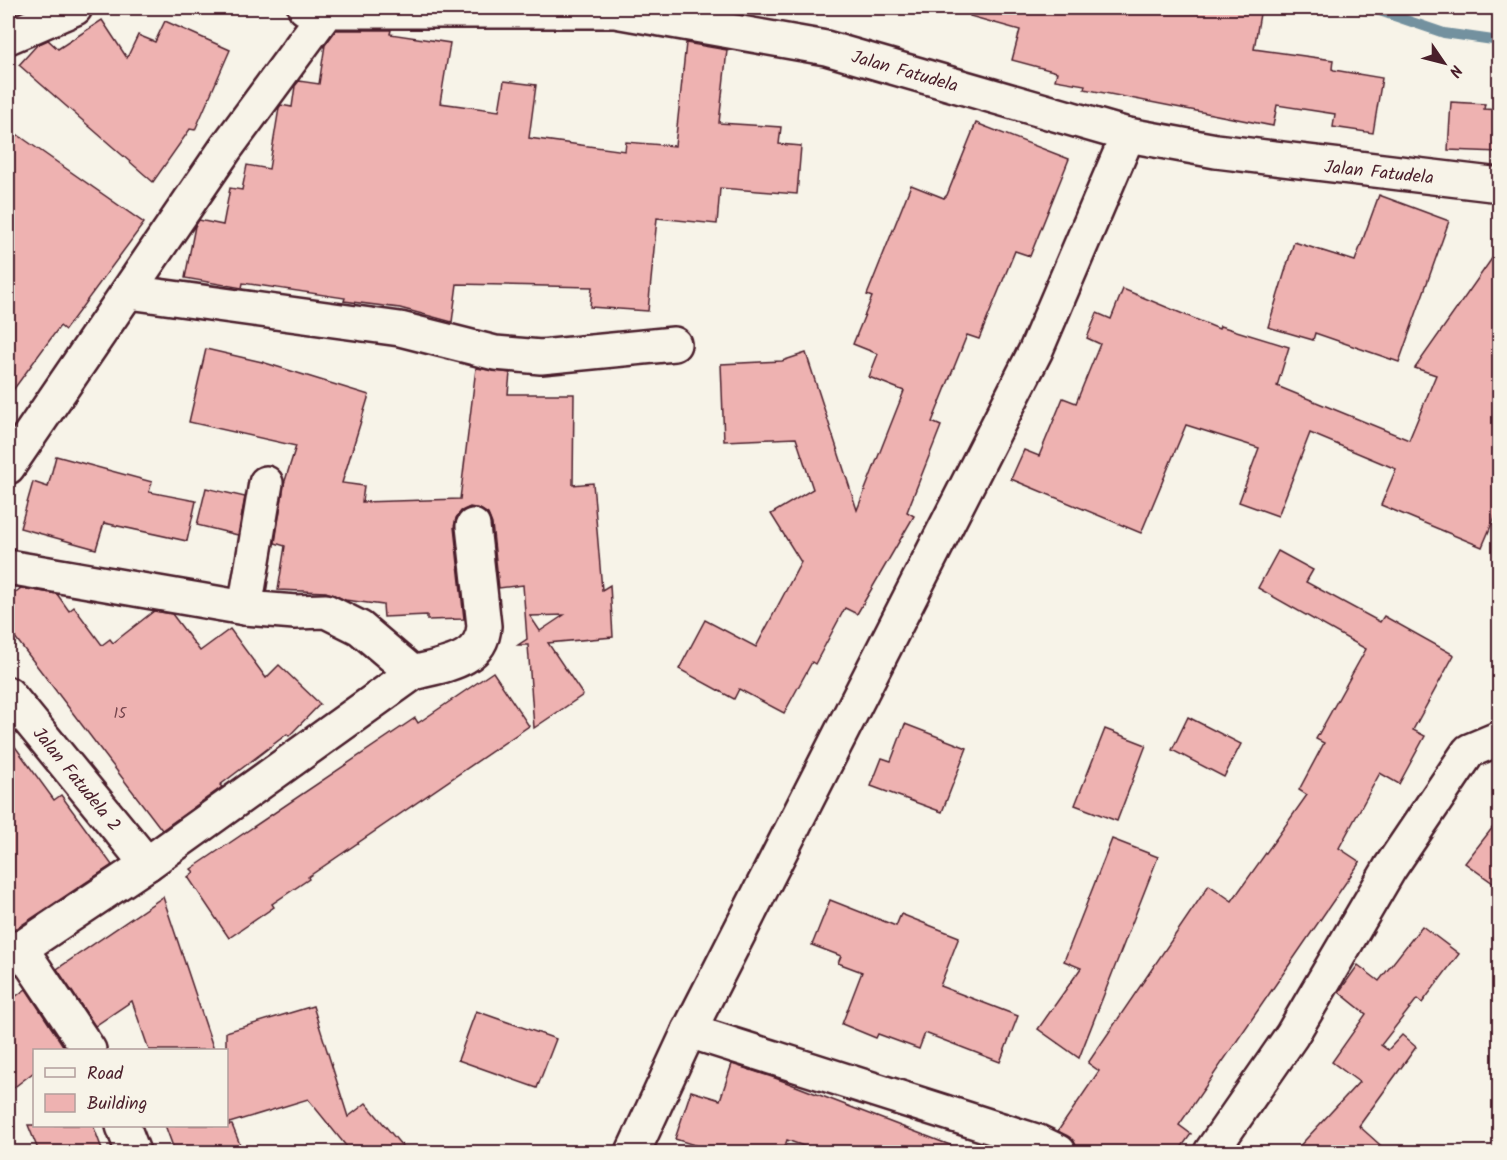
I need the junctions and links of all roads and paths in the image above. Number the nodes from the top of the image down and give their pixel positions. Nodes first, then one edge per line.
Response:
1 (75, 8) edge
2 (316, 9) edge
3 (8, 37) edge
4 (1128, 135) junction
5 (1500, 185) edge
6 (129, 292) junction
7 (674, 344) dead end
8 (8, 467) edge
9 (266, 483) dead end
10 (473, 526) dead end
11 (8, 567) edge
12 (245, 608) junction
13 (413, 673) junction
14 (8, 694) edge
15 (1500, 738) edge
16 (147, 864) junction
17 (14, 952) edge
18 (688, 1031) junction
19 (88, 1049) edge
20 (124, 1127) edge
21 (133, 1152) edge
22 (633, 1152) edge
23 (1059, 1152) edge
24 (1211, 1152) edge

1 - 3 street
2 - 4 street, Jalan Fatudela
2 - 6 street
4 - 5 street, Jalan Fatudela
4 - 18 street
6 - 7 street
6 - 8 street
9 - 12 street
10 - 13 street
11 - 12 street
12 - 13 street
13 - 16 street
14 - 16 street, Jalan Fatudela 2
15 - 24 street
16 - 17 street
17 - 19 street
18 - 22 street
18 - 23 street
20 - 21 street

